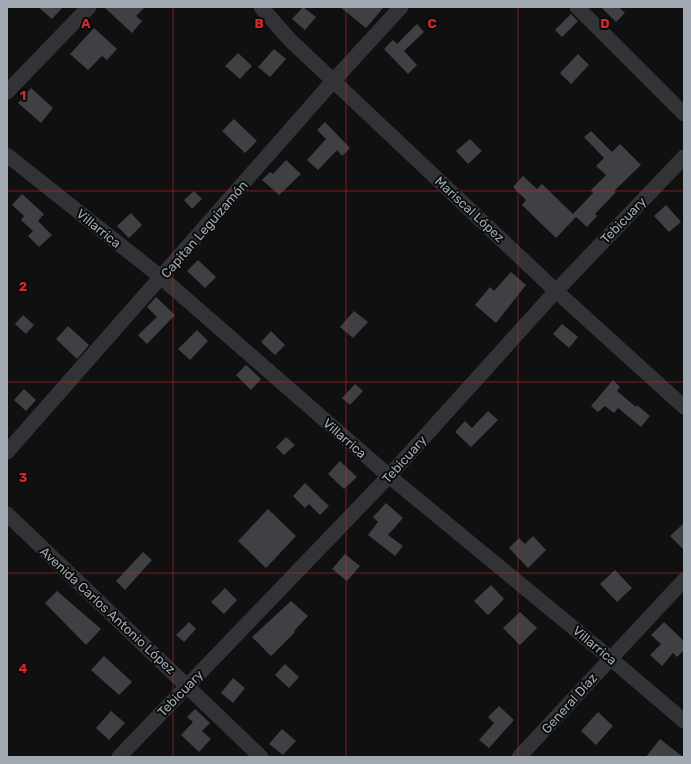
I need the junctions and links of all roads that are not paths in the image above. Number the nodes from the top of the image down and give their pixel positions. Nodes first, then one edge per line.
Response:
1 (89, 7) edge
2 (261, 7) edge
3 (401, 7) edge
4 (577, 7) edge
5 (334, 80) junction
6 (7, 92) edge
7 (684, 114) edge
8 (7, 155) edge
9 (684, 157) edge
10 (162, 278) junction
11 (556, 291) junction
12 (684, 407) edge
13 (7, 452) edge
14 (389, 476) junction
15 (7, 514) edge
16 (684, 580) edge
17 (610, 658) junction
18 (188, 686) junction
19 (684, 721) edge
20 (119, 757) edge
21 (260, 757) edge
22 (519, 757) edge

1 - 6 street
2 - 5 street, Mariscal López
3 - 5 street, Capitan Leguizamón
4 - 7 street
5 - 10 street, Capitan Leguizamón
5 - 11 street, Mariscal López
8 - 10 street, Villarrica
9 - 11 street, Tebicuary
10 - 13 street, Capitan Leguizamón
10 - 14 street, Villarrica
11 - 12 street, Mariscal López
11 - 14 street, Tebicuary
14 - 17 street, Villarrica
14 - 18 street, Tebicuary
15 - 18 street, Avenida Carlos Antonio López
16 - 17 street, General Díaz
17 - 19 street, Villarrica
17 - 22 street, General Díaz
18 - 20 street, Tebicuary
18 - 21 street, Avenida Carlos Antonio López

